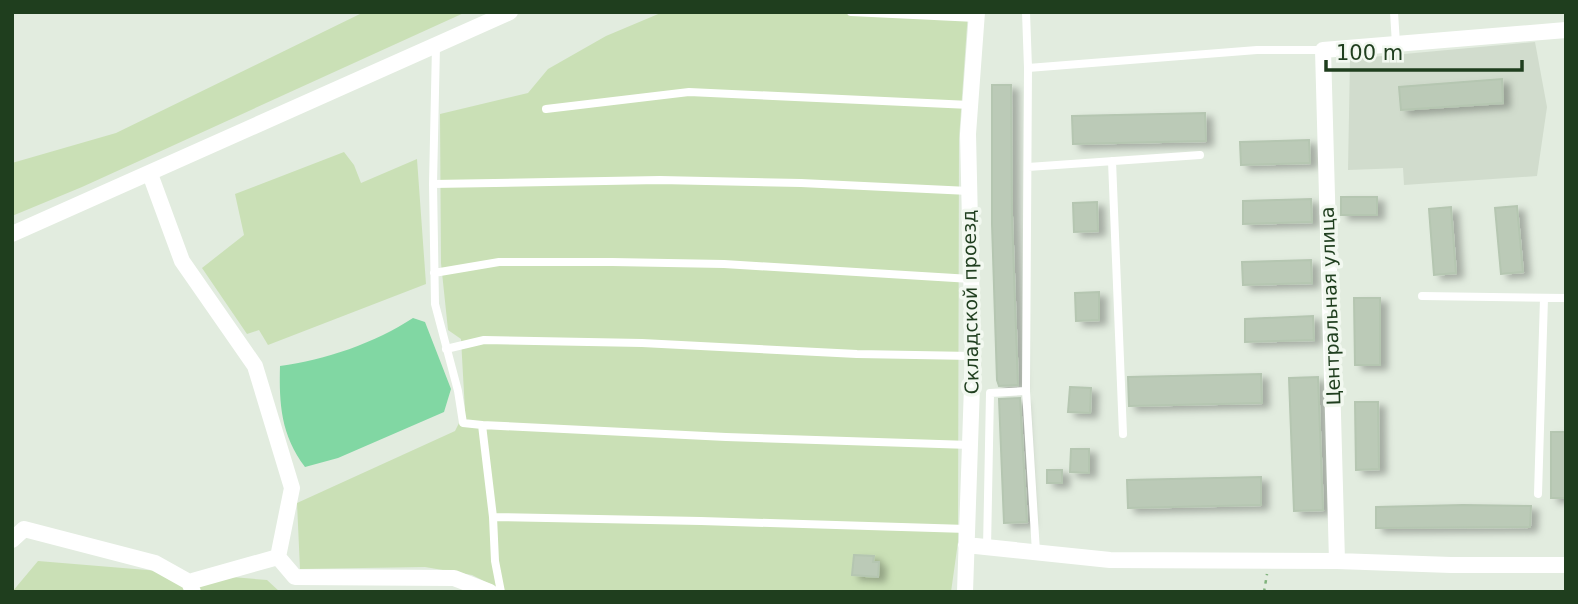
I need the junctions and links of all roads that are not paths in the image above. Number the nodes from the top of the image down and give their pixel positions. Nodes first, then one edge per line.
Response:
1 (510, 12) edge
2 (851, 12) edge
3 (1026, 12) edge
4 (1394, 12) edge
5 (977, 15) edge
6 (1566, 30) edge
7 (1396, 44) junction
8 (436, 46) junction
9 (1323, 50) junction
10 (1028, 68) junction
11 (970, 105) junction
12 (546, 109) dead end
13 (1200, 155) dead end
14 (1112, 161) junction
15 (1028, 167) junction
16 (150, 174) junction
17 (433, 184) junction
18 (969, 191) junction
19 (12, 234) edge
20 (433, 273) junction
21 (971, 279) junction
22 (1422, 296) dead end
23 (1544, 298) junction
24 (1566, 298) edge
25 (446, 349) junction
26 (973, 356) junction
27 (1026, 391) junction
28 (482, 425) junction
29 (1123, 434) dead end
30 (970, 444) junction
31 (1538, 494) dead end
32 (493, 517) junction
33 (16, 533) edge
34 (967, 537) junction
35 (987, 548) junction
36 (1036, 552) junction
37 (278, 556) junction
38 (1337, 561) junction
39 (1566, 565) edge
40 (191, 587) edge
41 (490, 592) edge
42 (501, 592) edge
43 (965, 592) edge

1 - 8 street
2 - 5 lane
3 - 10 lane
4 - 7 lane
5 - 11 street, Складской проезд
6 - 7 street
7 - 9 street
8 - 16 street
8 - 17 lane
9 - 10 lane
9 - 38 street, Центральная улица
10 - 15 lane
11 - 12 lane
11 - 18 street, Складской проезд
13 - 14 lane
14 - 15 lane
14 - 29 lane
15 - 27 lane
16 - 19 street
16 - 37 street
17 - 18 lane
17 - 20 lane
18 - 21 street, Складской проезд
20 - 21 lane
20 - 25 lane
21 - 26 street, Складской проезд
22 - 23 lane
23 - 24 lane
23 - 31 lane
25 - 26 lane
25 - 28 lane
26 - 30 street, Складской проезд
27 - 35 lane
27 - 36 lane
28 - 30 lane
28 - 32 lane
30 - 34 street, Складской проезд
32 - 34 lane
32 - 42 lane
33 - 40 street
34 - 35 street
34 - 43 street, Складской проезд
35 - 36 street
36 - 38 street
37 - 40 street
37 - 41 street
38 - 39 street

